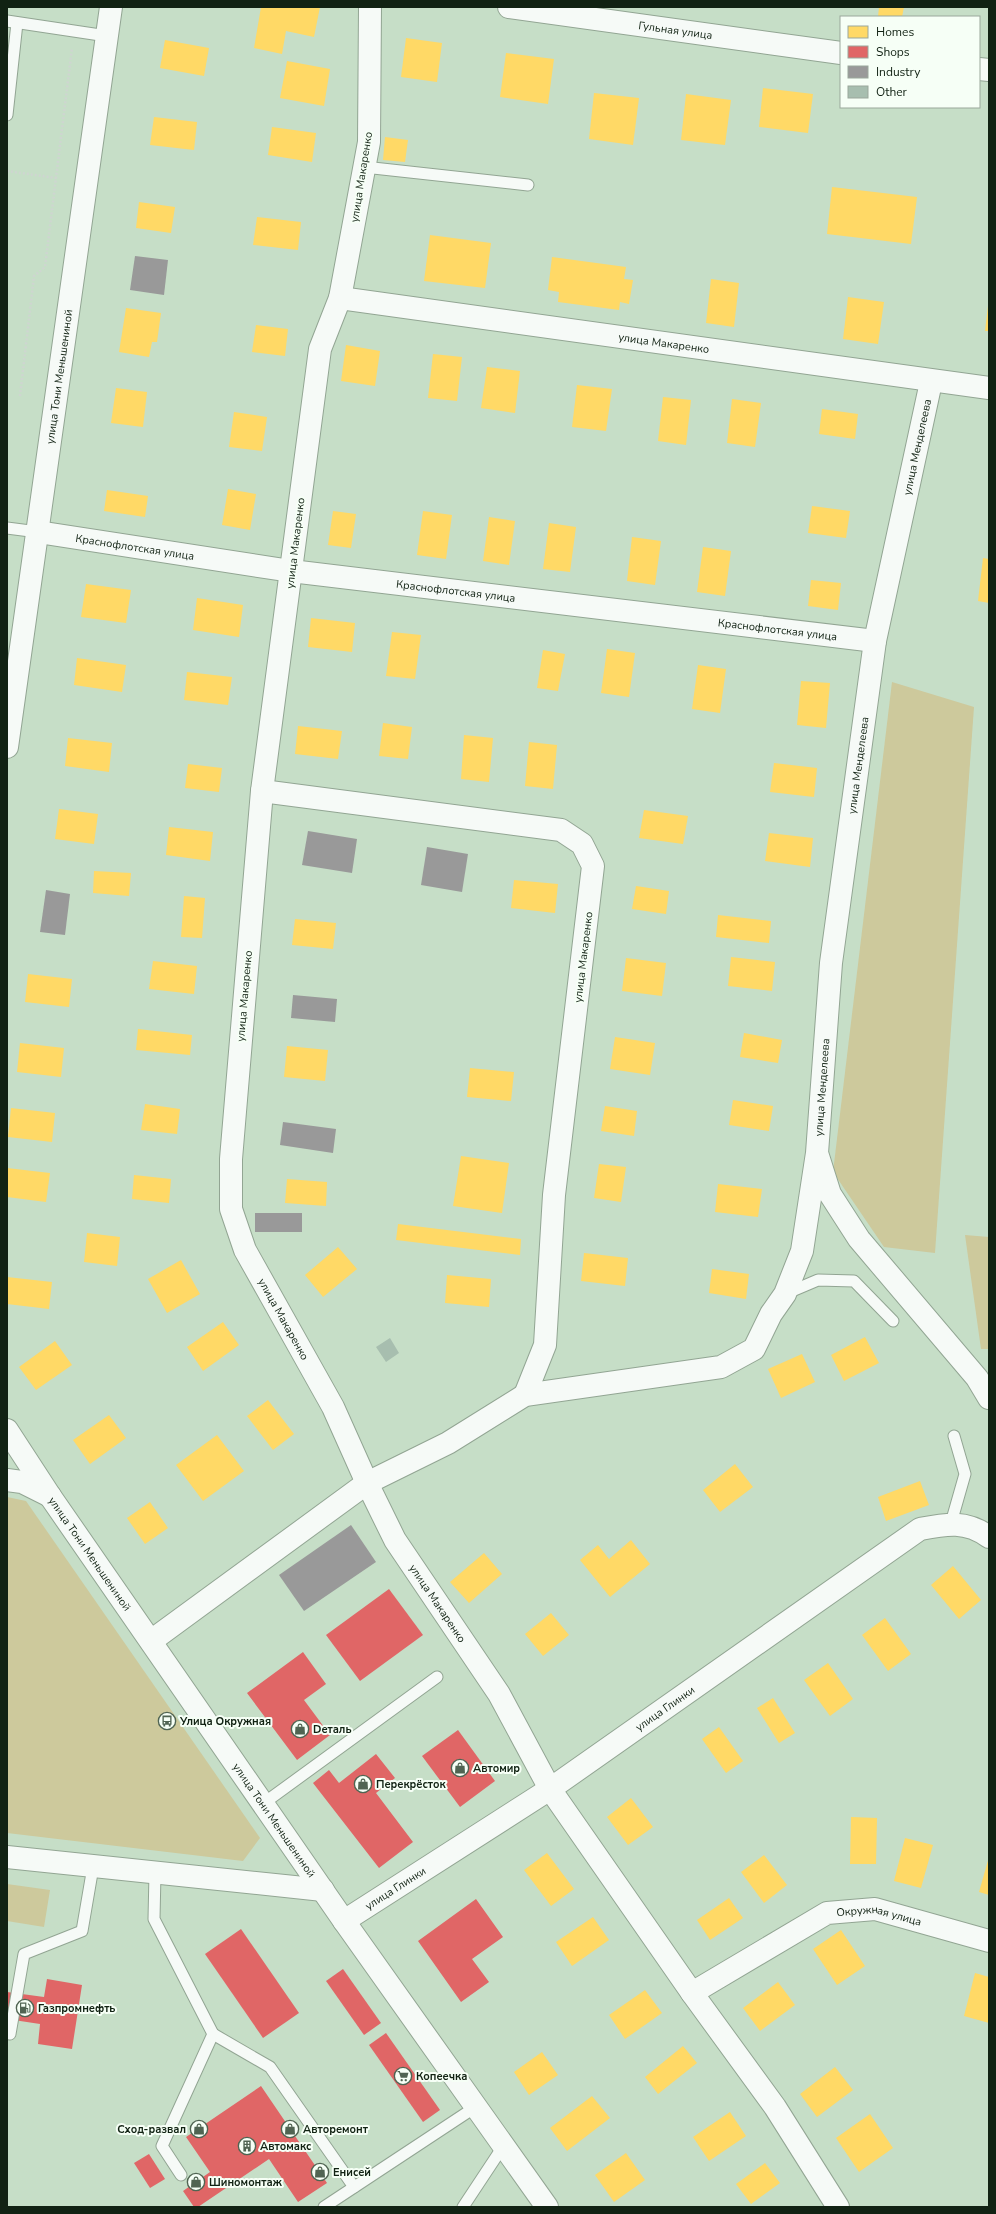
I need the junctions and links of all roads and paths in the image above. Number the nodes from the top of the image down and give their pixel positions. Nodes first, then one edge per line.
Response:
1 (111, 7) edge
2 (370, 7) edge
3 (509, 7) edge
4 (12, 22) edge
5 (74, 31) junction
6 (107, 36) junction
7 (840, 53) edge
8 (7, 115) edge
9 (364, 167) junction
10 (7, 171) edge
11 (56, 178) junction
12 (528, 185) dead end
13 (340, 298) junction
14 (931, 382) junction
15 (989, 388) edge
16 (20, 396) dead end
17 (7, 528) edge
18 (38, 532) junction
19 (291, 571) junction
20 (875, 641) junction
21 (7, 747) edge
22 (262, 791) junction
23 (817, 1153) junction
24 (785, 1294) junction
25 (893, 1320) dead end
26 (525, 1395) junction
27 (989, 1398) edge
28 (7, 1430) edge
29 (954, 1436) dead end
30 (7, 1480) edge
31 (366, 1483) junction
32 (50, 1496) junction
33 (951, 1523) junction
34 (989, 1537) edge
35 (151, 1641) junction
36 (437, 1677) dead end
37 (550, 1788) junction
38 (264, 1803) junction
39 (7, 1858) edge
40 (93, 1866) junction
41 (155, 1873) junction
42 (323, 1890) junction
43 (344, 1921) junction
44 (989, 1941) edge
45 (692, 1993) junction
46 (7, 2033) edge
47 (213, 2034) junction
48 (477, 2106) junction
49 (504, 2146) junction
50 (181, 2175) dead end
51 (354, 2187) junction
52 (324, 2207) edge
53 (463, 2207) edge
54 (547, 2207) edge
55 (838, 2207) edge

1 - 6 street, улица Тони Меньшениной
2 - 9 street, улица Макаренко
3 - 7 street, Гульная улица
4 - 5 lane
4 - 8 lane
5 - 6 lane
5 - 11 path
6 - 18 street, улица Тони Меньшениной
9 - 12 lane
9 - 13 street, улица Макаренко
10 - 11 path
11 - 16 path
13 - 14 street, улица Макаренко
13 - 19 street, улица Макаренко
14 - 15 street, улица Макаренко
14 - 20 street, улица Менделеева
17 - 18 lane
18 - 19 street, Краснофлотская улица
18 - 21 street, улица Тони Меньшениной
19 - 20 street, Краснофлотская улица
19 - 22 street, улица Макаренко
20 - 23 street, улица Менделеева
22 - 26 street, улица Макаренко
22 - 31 street, улица Макаренко
23 - 24 street, улица Менделеева
23 - 27 street, улица Менделеева
24 - 25 lane
24 - 26 street, улица Менделеева
26 - 31 street
28 - 32 street, улица Тони Меньшениной
29 - 33 lane
30 - 32 street
31 - 35 street
31 - 37 street, улица Макаренко
32 - 35 street, улица Тони Меньшениной
33 - 34 street, улица Глинки
33 - 37 street, улица Глинки
35 - 38 street, улица Тони Меньшениной
36 - 38 lane
37 - 43 street, улица Глинки
37 - 45 street
38 - 42 street, улица Тони Меньшениной
39 - 40 street
40 - 41 street
40 - 46 lane
41 - 42 street
41 - 47 lane
42 - 43 street, улица Тони Меньшениной
43 - 48 street, улица Тони Меньшениной
44 - 45 street, Окружная улица
45 - 55 street
47 - 50 lane
47 - 51 lane
48 - 49 street, улица Тони Меньшениной
48 - 51 lane
49 - 53 lane
49 - 54 street, улица Тони Меньшениной
51 - 52 lane

